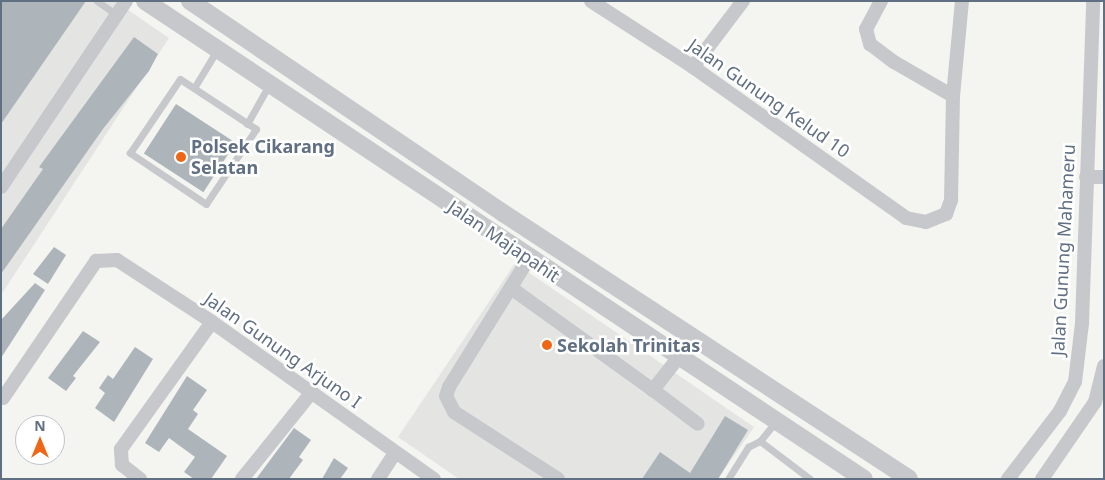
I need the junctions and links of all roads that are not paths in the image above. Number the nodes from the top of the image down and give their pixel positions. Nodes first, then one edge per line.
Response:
1 (97, 1) edge
2 (145, 1) edge
3 (190, 1) edge
4 (591, 1) edge
5 (743, 1) edge
6 (881, 1) edge
7 (962, 1) edge
8 (1093, 1) edge
9 (122, 7) edge
10 (218, 50) junction
11 (693, 67) junction
12 (269, 84) junction
13 (194, 88) junction
14 (953, 96) junction
15 (247, 124) junction
16 (1086, 177) junction
17 (1104, 178) edge
18 (1, 187) edge
19 (503, 213) junction
20 (491, 232) junction
21 (530, 258) junction
22 (511, 288) junction
23 (212, 322) junction
24 (678, 358) junction
25 (1104, 366) edge
26 (652, 390) junction
27 (312, 392) junction
28 (3, 398) dead end
29 (776, 421) junction
30 (698, 424) dead end
31 (760, 441) junction
32 (395, 453) junction
33 (852, 476) edge
34 (140, 479) edge
35 (242, 479) edge
36 (378, 479) edge
37 (434, 479) edge
38 (558, 479) edge
39 (728, 479) edge
40 (810, 479) edge
41 (909, 479) edge
42 (1008, 479) edge
43 (1042, 479) edge

1 - 9 lane
2 - 10 street, Jalan Majapahit
3 - 19 street, Jalan Majapahit
4 - 11 street, Jalan Gunung Kelud 10
5 - 11 street
6 - 14 street
7 - 14 street
8 - 16 street, Jalan Gunung Mahameru
9 - 18 street
10 - 12 street, Jalan Majapahit
10 - 13 lane
11 - 14 street, Jalan Gunung Kelud 10
12 - 15 lane
12 - 20 street, Jalan Majapahit
13 - 15 lane
13 - 15 lane
16 - 17 street
16 - 42 street, Jalan Gunung Mahameru
19 - 20 street
19 - 41 street, Jalan Majapahit
20 - 21 street, Jalan Majapahit
21 - 22 street
21 - 24 street, Jalan Majapahit
22 - 26 street
22 - 38 street
23 - 27 street, Jalan Gunung Arjuno I
23 - 28 street, Jalan Gunung Arjuno I
23 - 34 street
24 - 26 street
24 - 29 street, Jalan Majapahit
25 - 43 street
26 - 30 street
27 - 32 street, Jalan Gunung Arjuno I
27 - 35 street
29 - 31 lane
29 - 33 street, Jalan Majapahit
31 - 39 lane
31 - 40 lane
32 - 36 street
32 - 37 street, Jalan Gunung Arjuno I

